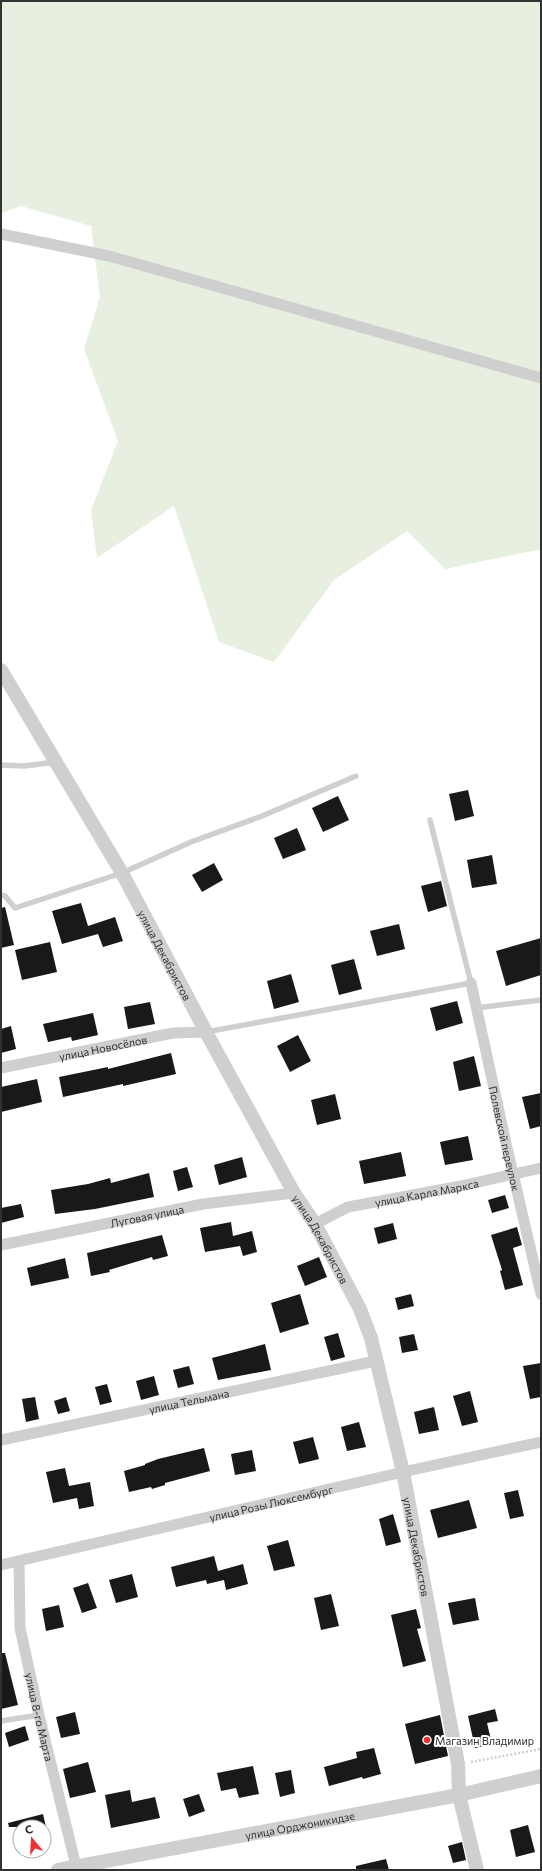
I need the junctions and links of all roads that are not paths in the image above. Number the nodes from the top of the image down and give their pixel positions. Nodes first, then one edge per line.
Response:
1 (1, 234) edge
2 (541, 378) edge
3 (1, 670) edge
4 (56, 762) junction
5 (1, 765) edge
6 (356, 776) dead end
7 (430, 820) dead end
8 (122, 873) junction
9 (1, 895) edge
10 (471, 983) junction
11 (541, 1000) edge
12 (476, 1008) junction
13 (206, 1032) junction
14 (1, 1068) edge
15 (541, 1168) edge
16 (513, 1174) junction
17 (294, 1193) junction
18 (315, 1224) junction
19 (1, 1245) edge
20 (541, 1294) edge
21 (376, 1361) junction
22 (1, 1440) edge
23 (541, 1442) edge
24 (403, 1472) junction
25 (19, 1561) junction
26 (1, 1565) edge
27 (39, 1715) junction
28 (1, 1721) edge
29 (541, 1776) edge
30 (459, 1795) junction
31 (76, 1869) edge
32 (58, 1870) edge
33 (477, 1870) edge

1 - 2 street
3 - 4 street, улица Декабристов
4 - 5 lane
4 - 8 street, улица Декабристов
6 - 8 lane
7 - 10 lane
8 - 9 lane
8 - 13 street, улица Декабристов
10 - 12 street, Полевской переулок
10 - 13 lane
11 - 12 lane
12 - 16 street, Полевской переулок
13 - 14 street, улица Новосёлов
13 - 17 street, улица Декабристов
15 - 16 street, улица Карла Маркса
16 - 18 street, улица Карла Маркса
16 - 20 street, Полевской переулок
17 - 18 street, улица Декабристов
17 - 19 street, Луговая улица
18 - 21 street, улица Декабристов
21 - 22 street, улица Тельмана
21 - 24 street, улица Декабристов
23 - 24 street, улица Розы Люксембург
24 - 25 street, улица Розы Люксембург
24 - 30 street, улица Декабристов
25 - 26 street, улица Розы Люксембург
25 - 27 street, улица 8-го Марта
27 - 28 lane
27 - 31 street, улица 8-го Марта
29 - 30 street, улица Орджоникидзе
30 - 31 street, улица Орджоникидзе
30 - 33 street, улица Декабристов
31 - 32 street, улица Орджоникидзе

